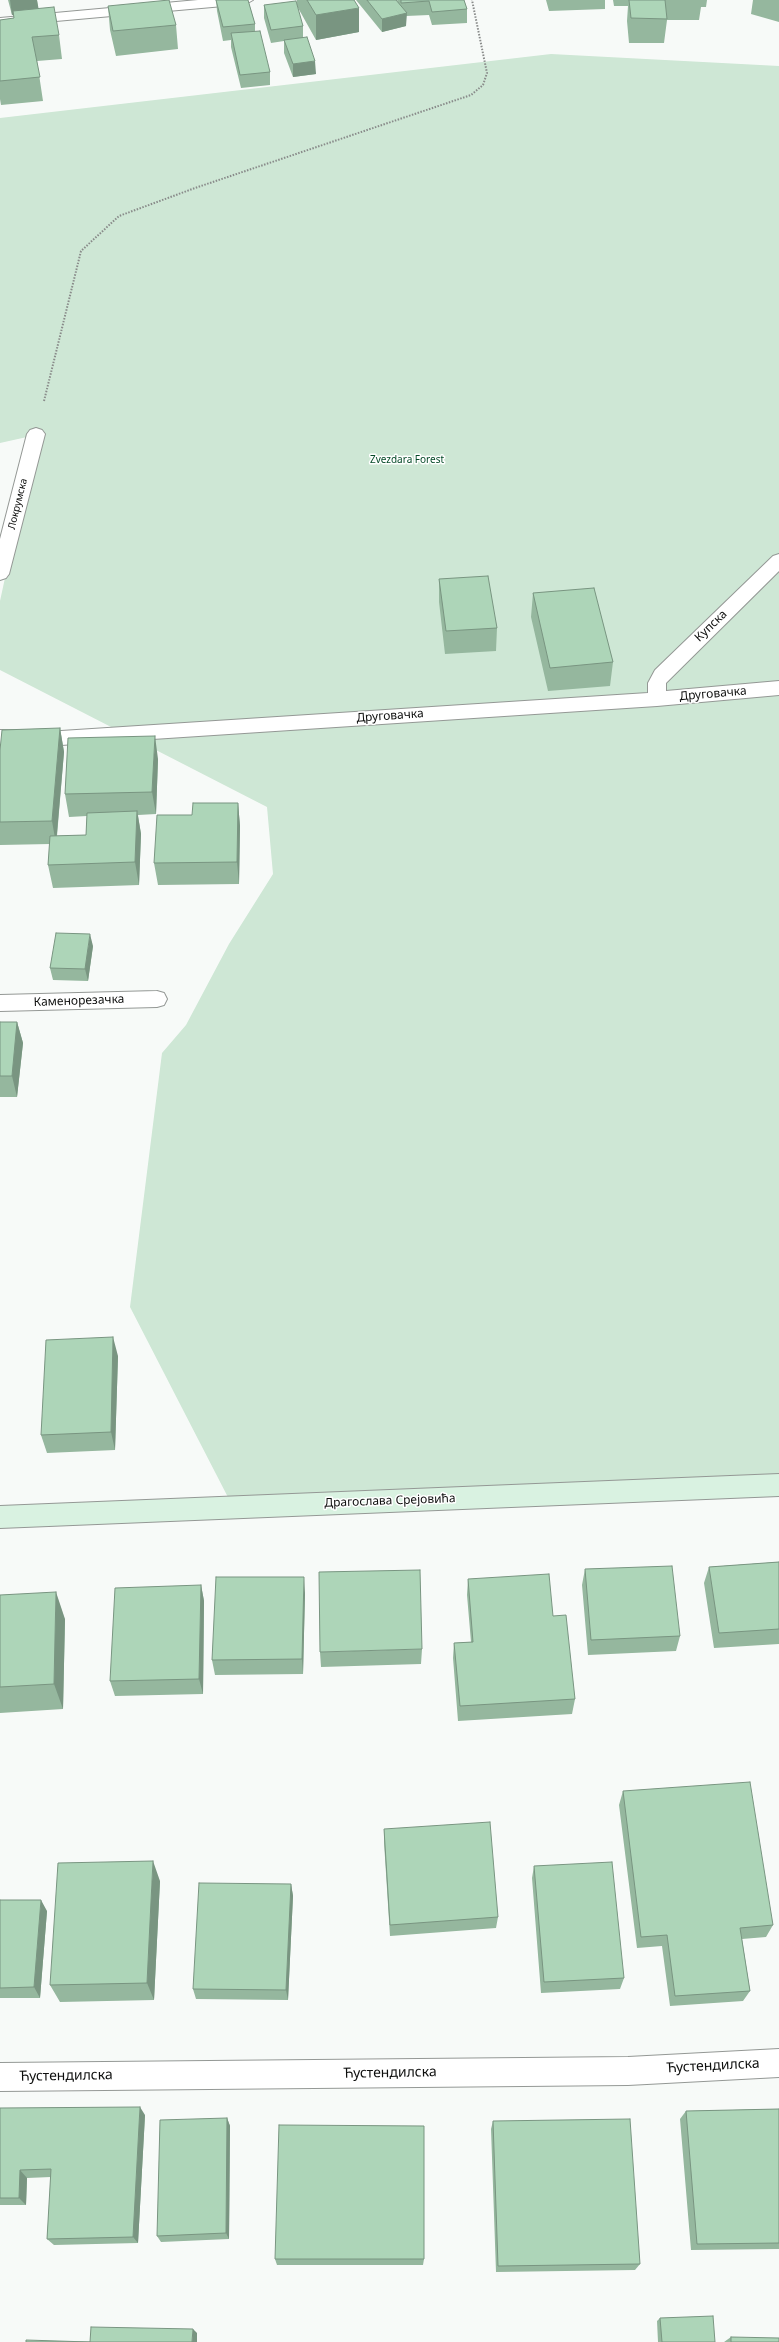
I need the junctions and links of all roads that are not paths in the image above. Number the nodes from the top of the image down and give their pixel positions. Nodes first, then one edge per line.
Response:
1 (246, 0) edge
2 (143, 5) edge
3 (0, 22) edge
4 (36, 434) road end
5 (779, 560) edge
6 (0, 574) edge
7 (779, 688) edge
8 (657, 699) junction
9 (0, 737) edge
10 (157, 999) dead end
11 (0, 1003) edge
12 (779, 1486) edge
13 (0, 1517) edge
14 (779, 2063) edge
15 (0, 2077) edge

1 - 2 street
2 - 3 street
4 - 6 street, Локрумска
5 - 8 street, Купска
7 - 8 street, Друговачка
8 - 9 street, Друговачка
10 - 11 street, Каменорезачка
12 - 13 main road, Драгослава Срејовића
14 - 15 street, Ћустендилска

